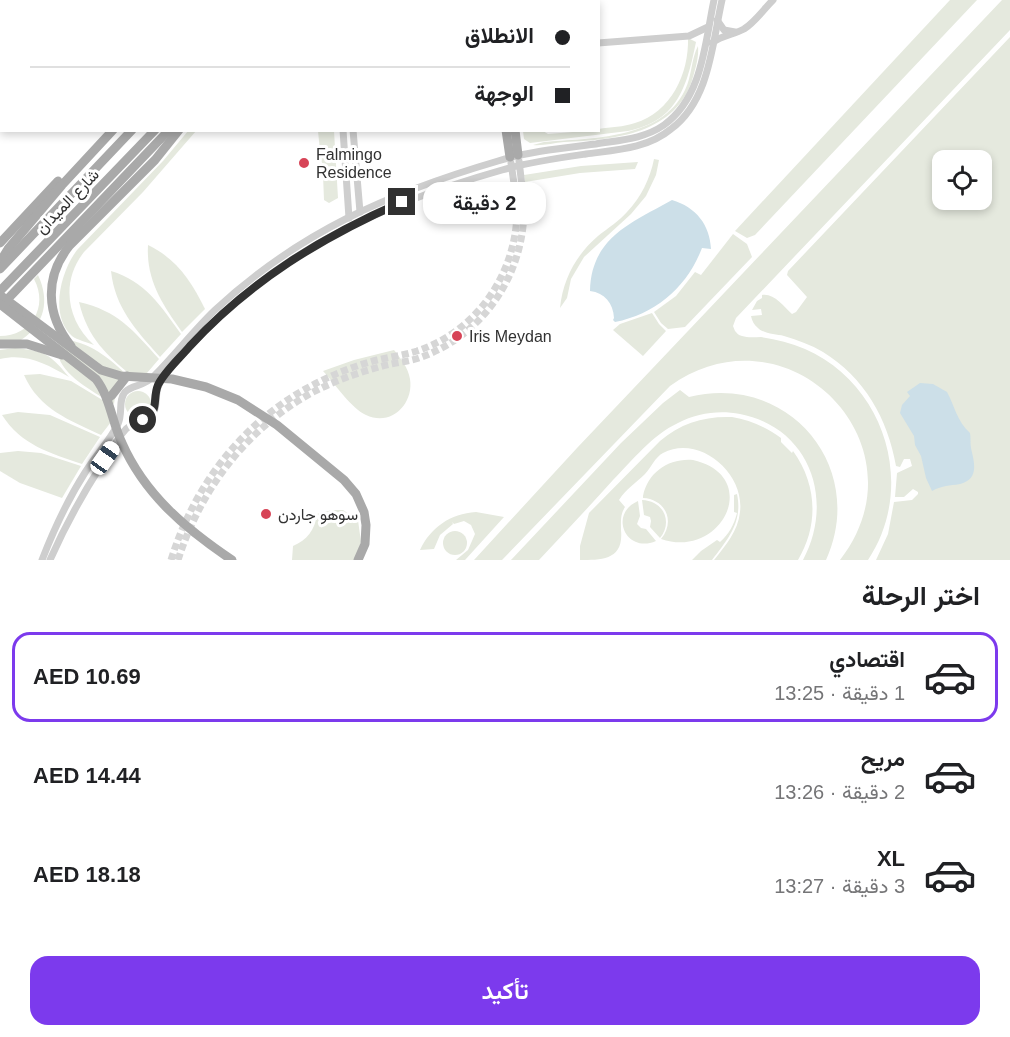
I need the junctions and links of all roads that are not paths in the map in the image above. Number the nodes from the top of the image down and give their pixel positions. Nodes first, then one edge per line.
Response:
1 (714, 0) edge
2 (722, 0) edge
3 (773, 0) edge
4 (717, 20) junction
5 (708, 27) junction
6 (737, 32) junction
7 (689, 36) junction
8 (600, 42) edge
9 (712, 43) junction
10 (703, 51) junction
11 (111, 132) edge
12 (130, 132) edge
13 (153, 132) edge
14 (167, 132) edge
15 (177, 132) edge
16 (343, 132) edge
17 (353, 132) edge
18 (507, 132) edge
19 (515, 132) edge
20 (91, 153) junction
21 (515, 161) junction
22 (521, 204) tunnel mouth
23 (360, 210) junction
24 (349, 215) junction
25 (360, 220) junction
26 (350, 226) junction
27 (0, 243) edge
28 (0, 262) edge
29 (0, 269) edge
30 (0, 293) edge
31 (0, 305) edge
32 (0, 344) edge
33 (75, 357) junction
34 (127, 376) junction
35 (140, 386) junction
36 (155, 398) junction
37 (107, 399) junction
38 (122, 410) junction
39 (137, 421) junction
40 (42, 560) edge
41 (50, 560) edge
42 (232, 560) edge
43 (358, 560) edge

1 - 5 street
2 - 4 street
3 - 6 street
4 - 6 street
4 - 9 street
5 - 7 street
5 - 10 street
6 - 9 street
7 - 8 street
7 - 10 street
9 - 21 street
10 - 21 street
11 - 20 main road
12 - 29 main road, شارع الميدان
13 - 30 main road, شارع الميدان
14 - 31 main road
15 - 33 main road, bridge
16 - 24 street
17 - 23 street
18 - 21 main road
19 - 21 main road
20 - 27 main road
20 - 28 main road
21 - 22 street
21 - 23 street
21 - 25 street
23 - 24 street
23 - 25 street
24 - 26 street
24 - 35 street
25 - 26 street
26 - 36 street
30 - 33 main road, bridge
31 - 33 main road, bridge
32 - 33 main road, bridge
33 - 34 main road, bridge
33 - 37 main road, bridge
34 - 37 main road
34 - 43 main road, bridge
35 - 36 street
35 - 38 street
36 - 39 street
37 - 42 main road, bridge
38 - 39 street
38 - 40 street
39 - 41 street

